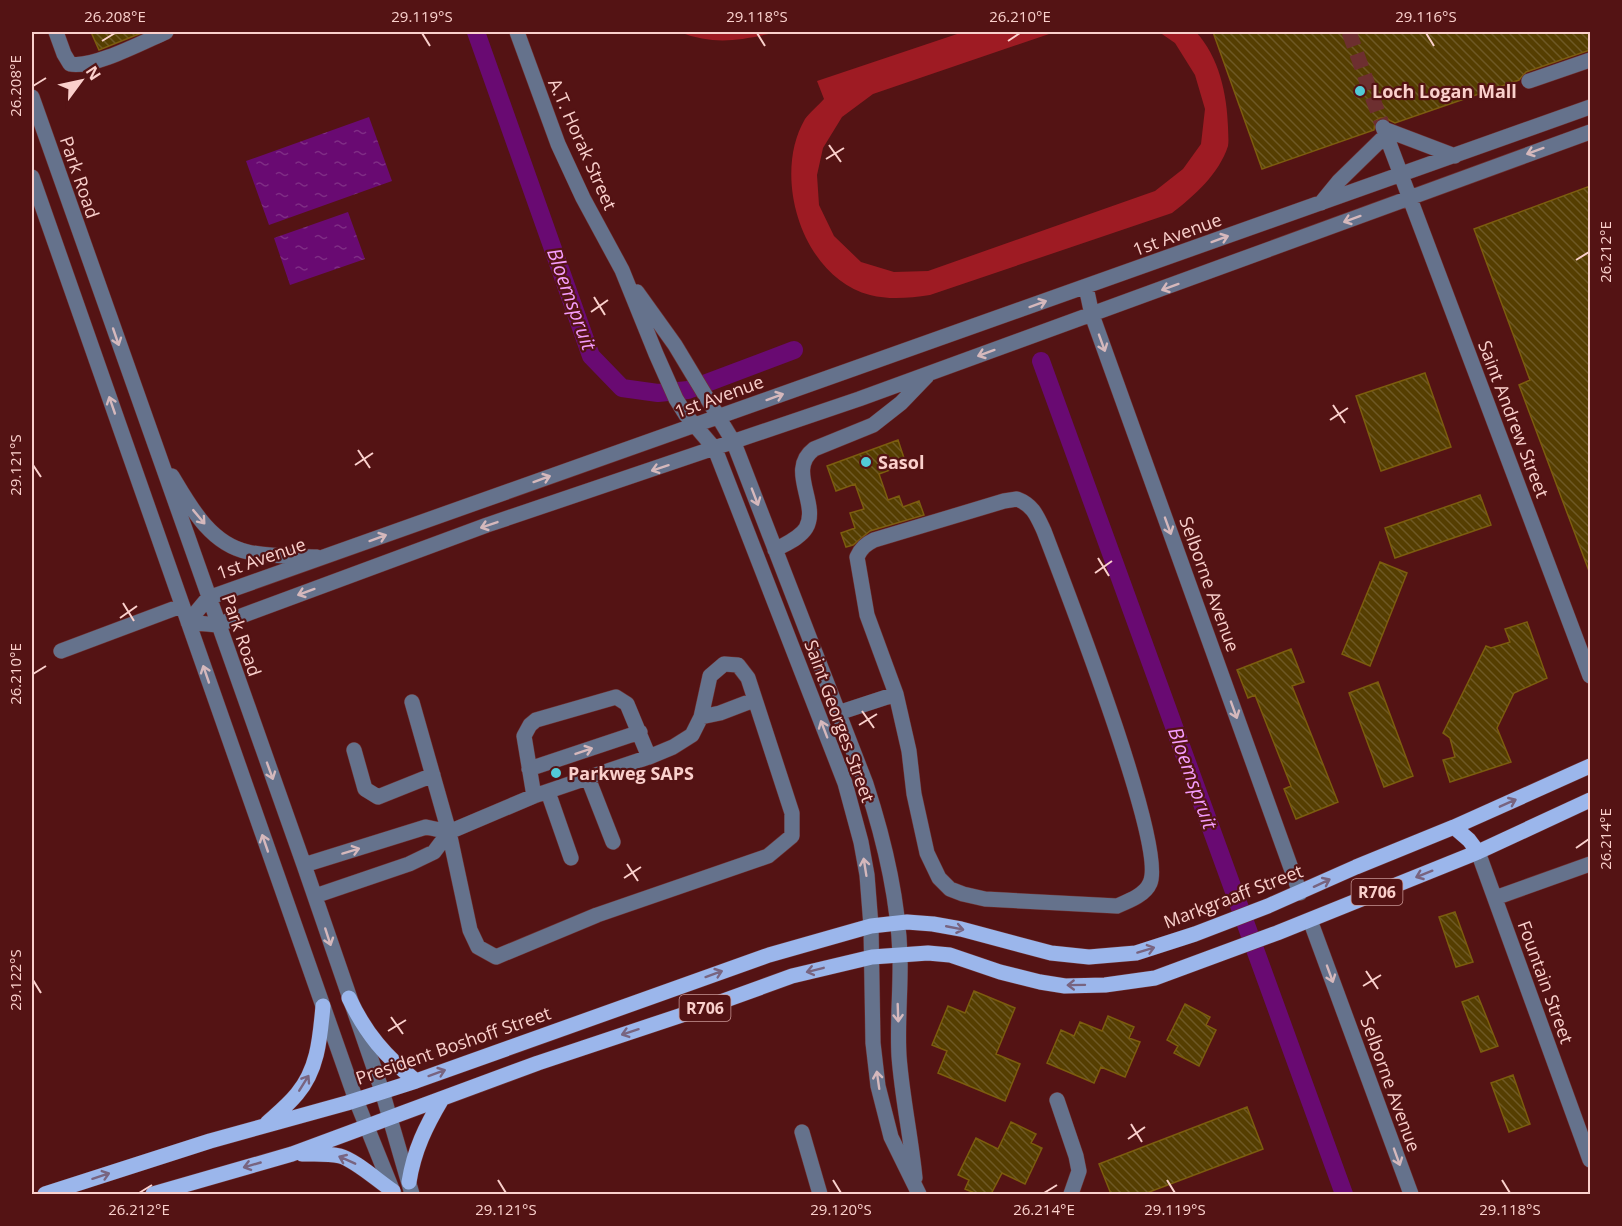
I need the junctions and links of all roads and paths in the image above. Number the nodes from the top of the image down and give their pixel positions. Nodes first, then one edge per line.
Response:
1 (56, 32) edge
2 (166, 32) edge
3 (517, 32) edge
4 (1590, 60) edge
5 (1529, 81) dead end
6 (32, 97) edge
7 (1590, 107) edge
8 (37, 130) edge
9 (1384, 131) junction
10 (1590, 132) edge
11 (1455, 156) junction
12 (1401, 175) junction
13 (32, 177) edge
14 (1410, 198) junction
15 (1321, 203) junction
16 (622, 270) junction
17 (1086, 287) junction
18 (1092, 315) junction
19 (929, 374) junction
20 (720, 417) junction
21 (696, 425) junction
22 (734, 443) junction
23 (716, 449) junction
24 (156, 450) junction
25 (776, 550) junction
26 (323, 557) junction
27 (208, 598) junction
28 (181, 606) junction
29 (188, 622) junction
30 (217, 624) junction
31 (61, 651) dead end
32 (1590, 676) edge
33 (896, 694) junction
34 (754, 700) junction
35 (412, 702) dead end
36 (838, 713) junction
37 (701, 717) junction
38 (640, 732) junction
39 (354, 750) dead end
40 (649, 757) junction
41 (1590, 766) edge
42 (529, 770) junction
43 (433, 775) junction
44 (588, 778) junction
45 (541, 794) junction
46 (1590, 800) edge
47 (1454, 827) junction
48 (449, 832) junction
49 (613, 842) dead end
50 (1478, 852) junction
51 (572, 858) dead end
52 (1590, 864) edge
53 (304, 865) junction
54 (1300, 892) junction
55 (315, 896) junction
56 (1495, 898) junction
57 (1310, 920) junction
58 (897, 923) junction
59 (871, 926) junction
60 (900, 955) junction
61 (872, 957) junction
62 (349, 998) junction
63 (322, 1006) junction
64 (416, 1081) junction
65 (382, 1091) junction
66 (442, 1099) junction
67 (356, 1100) junction
68 (1057, 1100) dead end
69 (390, 1118) junction
70 (264, 1126) junction
71 (367, 1126) junction
72 (802, 1132) dead end
73 (292, 1154) junction
74 (1590, 1160) edge
75 (410, 1188) edge
76 (918, 1190) edge
77 (393, 1193) edge
78 (45, 1194) edge
79 (153, 1194) edge
80 (820, 1194) edge
81 (1071, 1194) edge
82 (1411, 1194) edge

1 - 2 street
3 - 16 street, A.T. Horak Street
4 - 5 street
6 - 8 street, Park Road
7 - 11 street, 1st Avenue
8 -> 24 street, Park Road
9 - 11 street
9 - 12 street, Saint Andrew Street
9 - 15 street
10 -> 14 street
11 - 12 street, 1st Avenue
12 - 14 street, Saint Andrew Street
12 - 15 street, 1st Avenue
28 -> 13 street
14 -> 18 street
14 - 32 street, Saint Andrew Street
17 -> 15 street, 1st Avenue
16 - 20 street, A.T. Horak Street
16 - 21 street, A.T. Horak Street
17 - 18 street, Selborne Avenue
20 -> 17 street, 1st Avenue
18 -> 19 street
18 -> 54 street, Selborne Avenue
19 - 22 street
19 - 25 street
20 - 21 street, 1st Avenue
20 - 22 street, Saint Georges Street
21 - 23 street, Saint Georges Street
26 -> 21 street, 1st Avenue
22 - 23 street
22 -> 25 street, Saint Georges Street
23 -> 30 street
59 -> 23 street, Saint Georges Street
24 -> 26 street
24 - 27 street, Park Road
25 - 36 street, Saint Georges Street
26 - 27 street, 1st Avenue
27 - 29 street, 1st Avenue
27 - 30 street, Park Road
28 - 29 street
28 - 31 street
29 - 30 street
63 -> 29 street
30 -> 53 street, Park Road
33 - 33 street
33 - 36 street
34 - 37 street
34 - 37 street
34 - 48 street
35 - 43 street
36 - 58 street, Saint Georges Street
37 - 40 street
38 - 40 street
42 -> 38 street
38 - 42 street
39 - 43 street
40 - 44 street
47 -> 41 main road, Markgraaff Street / R706
42 - 45 street
43 - 48 street
44 - 45 street
44 - 49 street
45 - 48 street
45 - 51 street
46 - 50 main road, R706
47 - 50 main road
54 -> 47 main road, Markgraaff Street / R706
53 -> 48 street
48 - 55 street
50 - 56 street, Fountain Street
50 -> 57 main road, R706
52 - 56 street
53 - 55 street, Park Road
58 -> 54 main road, Markgraaff Street / R706
55 -> 62 street, Park Road
56 - 74 street, Fountain Street
57 -> 60 main road, R706
57 -> 82 street, Selborne Avenue
58 - 59 main road, Markgraaff Street / R706
58 - 60 street, Saint Georges Street
59 - 61 street, Saint Georges Street
64 -> 59 main road, President Boshoff Street / R706
60 - 61 main road, R706
60 -> 76 street, Saint Georges Street
61 -> 66 main road, R706
76 -> 61 street, Saint Georges Street
62 - 64 main road
62 - 65 street, Park Road
63 - 67 street
70 -> 63 main road
64 - 65 main road, President Boshoff Street / R706
65 - 67 main road, President Boshoff Street / R706
65 - 69 street, Park Road
66 - 69 main road, R706
66 - 75 main road
67 - 70 main road, President Boshoff Street / R706
67 - 71 street
68 - 81 street
69 - 71 main road, R706
69 - 75 street, Park Road
78 -> 70 main road, President Boshoff Street / R706
71 - 73 main road, R706
71 - 77 street
72 - 80 street
77 -> 73 main road
73 -> 79 main road, R706

